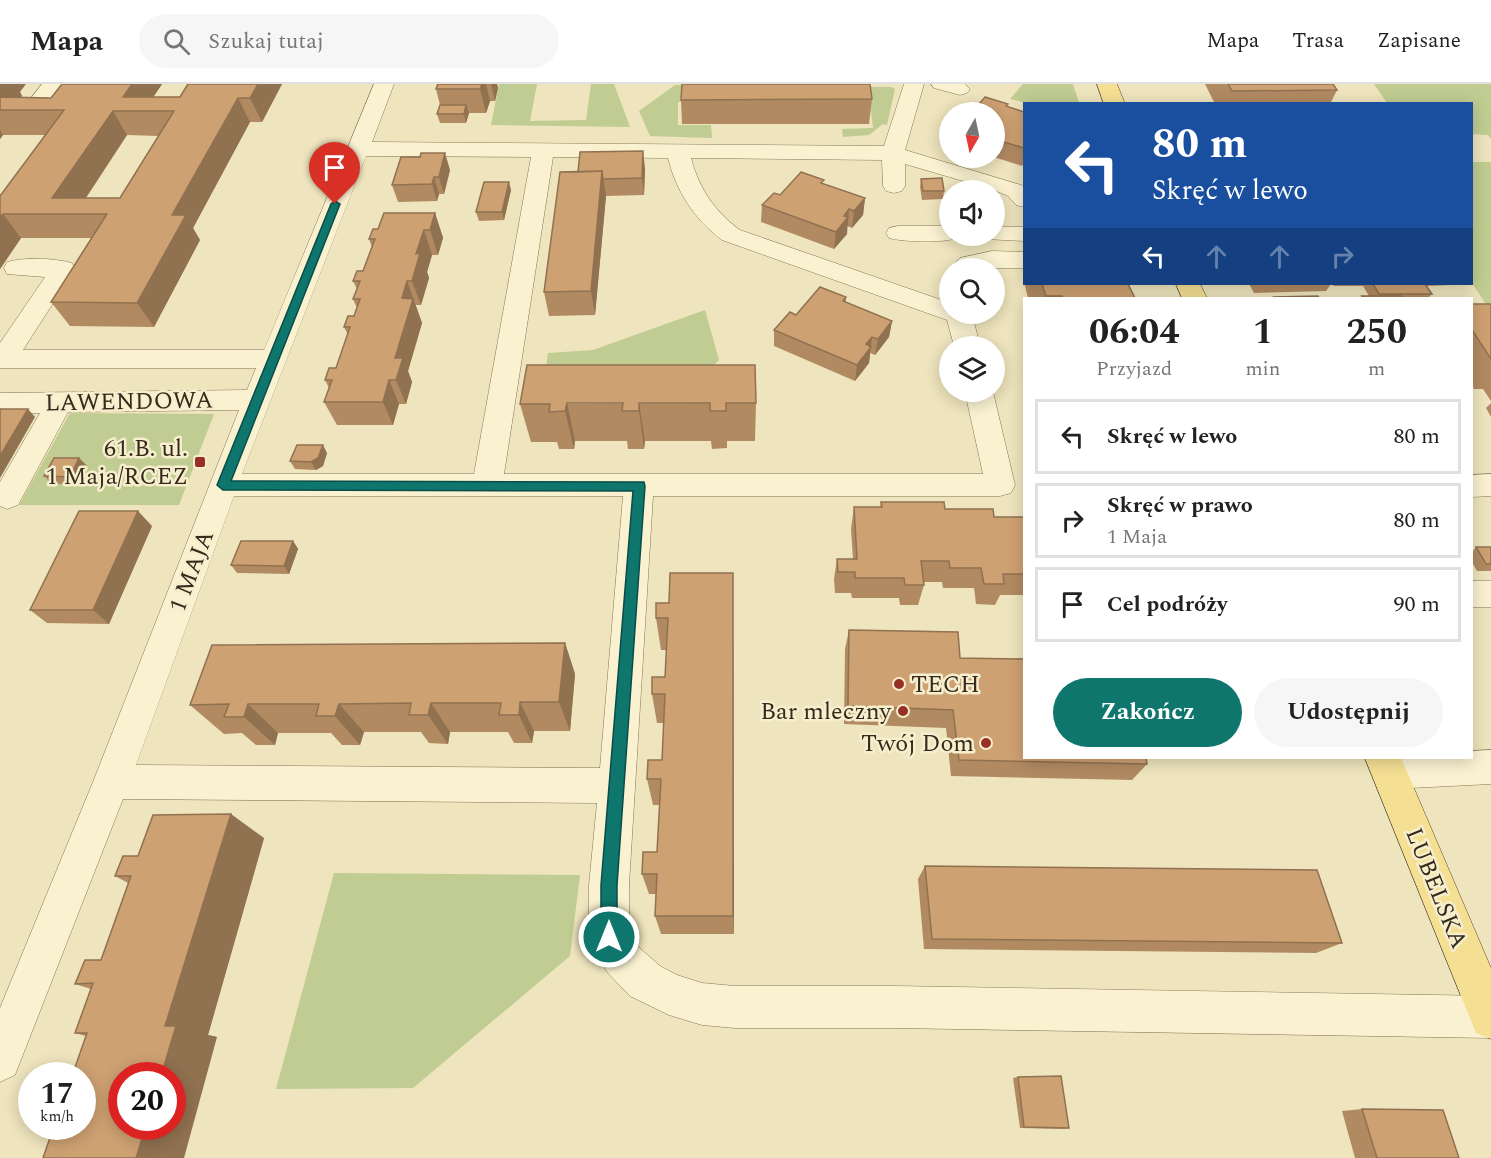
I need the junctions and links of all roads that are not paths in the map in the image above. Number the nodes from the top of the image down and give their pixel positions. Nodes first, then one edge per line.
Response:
1 (53, 84) edge
2 (384, 84) edge
3 (914, 84) edge
4 (1107, 84) edge
5 (1114, 102) edge
6 (29, 115) edge
7 (357, 149) junction
8 (543, 151) junction
9 (678, 153) junction
10 (893, 153) junction
11 (894, 186) dead end
12 (1023, 199) edge
13 (898, 233) dead end
14 (939, 233) edge
15 (1005, 234) edge
16 (1023, 234) edge
17 (1005, 260) edge
18 (1023, 260) edge
19 (16, 268) dead end
20 (939, 307) edge
21 (2, 359) edge
22 (274, 359) junction
23 (257, 400) junction
24 (60, 402) junction
25 (981, 402) edge
26 (0, 403) edge
27 (223, 485) junction
28 (1491, 485) edge
29 (487, 486) junction
30 (639, 486) junction
31 (1473, 486) edge
32 (7, 496) dead end
33 (1473, 594) edge
34 (1491, 594) edge
35 (1387, 765) edge
36 (1491, 767) edge
37 (111, 782) junction
38 (616, 786) junction
39 (1491, 1018) edge
40 (0, 1060) edge

1 - 6 street
2 - 7 street, 1 MAJA
3 - 10 street
4 - 5 main road
7 - 8 street
7 - 22 street, 1 MAJA
8 - 9 street
8 - 29 street
9 - 10 street
9 - 20 street
10 - 11 street
10 - 12 street
13 - 14 street
15 - 16 street
17 - 18 street
19 - 21 street
21 - 22 street
22 - 23 street, 1 MAJA
23 - 24 street, LAWENDOWA
23 - 27 street, 1 MAJA
24 - 26 street, LAWENDOWA
24 - 32 street
25 - 30 street
27 - 29 street
27 - 37 street, 1 MAJA
28 - 31 street
29 - 30 street
30 - 38 street
33 - 34 street
35 - 36 street
35 - 39 main road, LUBELSKA
37 - 38 street
37 - 40 street, 1 MAJA
38 - 39 street

